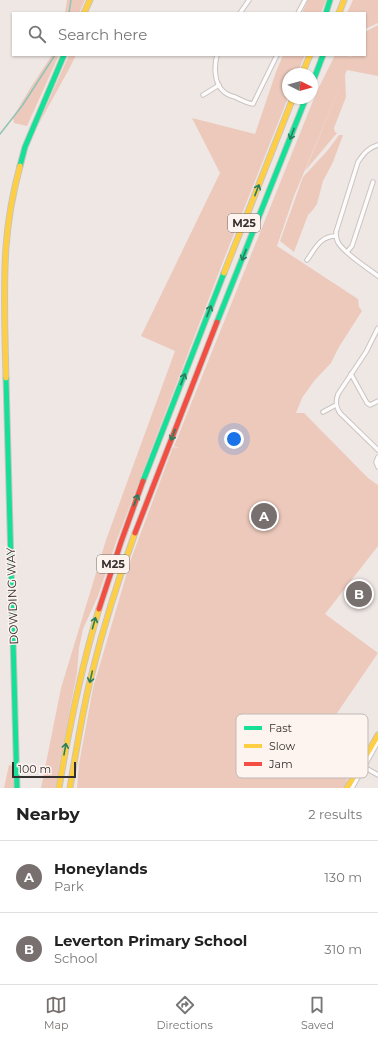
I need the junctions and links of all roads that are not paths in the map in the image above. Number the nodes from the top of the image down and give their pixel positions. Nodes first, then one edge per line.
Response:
1 (90, 0) edge
2 (249, 0) edge
3 (304, 0) edge
4 (330, 0) edge
5 (344, 0) edge
6 (84, 12) edge
7 (241, 12) edge
8 (298, 12) edge
9 (326, 12) edge
10 (339, 12) edge
11 (64, 56) edge
12 (217, 56) edge
13 (277, 56) edge
14 (310, 56) edge
15 (324, 56) edge
16 (305, 68) edge
17 (318, 70) edge
18 (219, 85) junction
19 (203, 95) dead end
20 (291, 104) edge
21 (304, 104) edge
22 (378, 145) edge
23 (373, 182) dead end
24 (336, 236) junction
25 (347, 252) junction
26 (307, 260) dead end
27 (378, 276) edge
28 (378, 328) edge
29 (351, 374) junction
30 (378, 401) edge
31 (336, 405) junction
32 (324, 412) dead end
33 (378, 450) edge
34 (378, 457) edge
35 (378, 467) edge
36 (378, 734) edge
37 (376, 745) edge
38 (368, 757) edge
39 (368, 760) edge
40 (368, 769) edge
41 (378, 775) edge
42 (355, 778) edge
43 (358, 778) edge
44 (70, 786) edge
45 (17, 788) edge
46 (60, 788) edge
47 (348, 788) edge
48 (352, 788) edge

1 - 6 main road
2 - 7 street
3 - 8 street
4 - 9 main road
5 - 10 main road
11 - 45 main road, DOWDING WAY
12 - 18 street
13 - 18 street
14 - 16 main road
15 - 17 main road
18 - 19 street
46 -> 20 main road, M25
21 -> 44 main road, M25
22 - 24 street
23 - 25 street
24 - 25 street
24 - 26 street
25 - 27 street
28 - 29 street
29 - 30 street
29 - 31 street
31 - 32 street
31 - 33 street
34 - 35 street
36 - 37 main road
37 - 38 main road
37 - 39 street
40 - 41 street
42 - 47 main road
43 - 48 street

